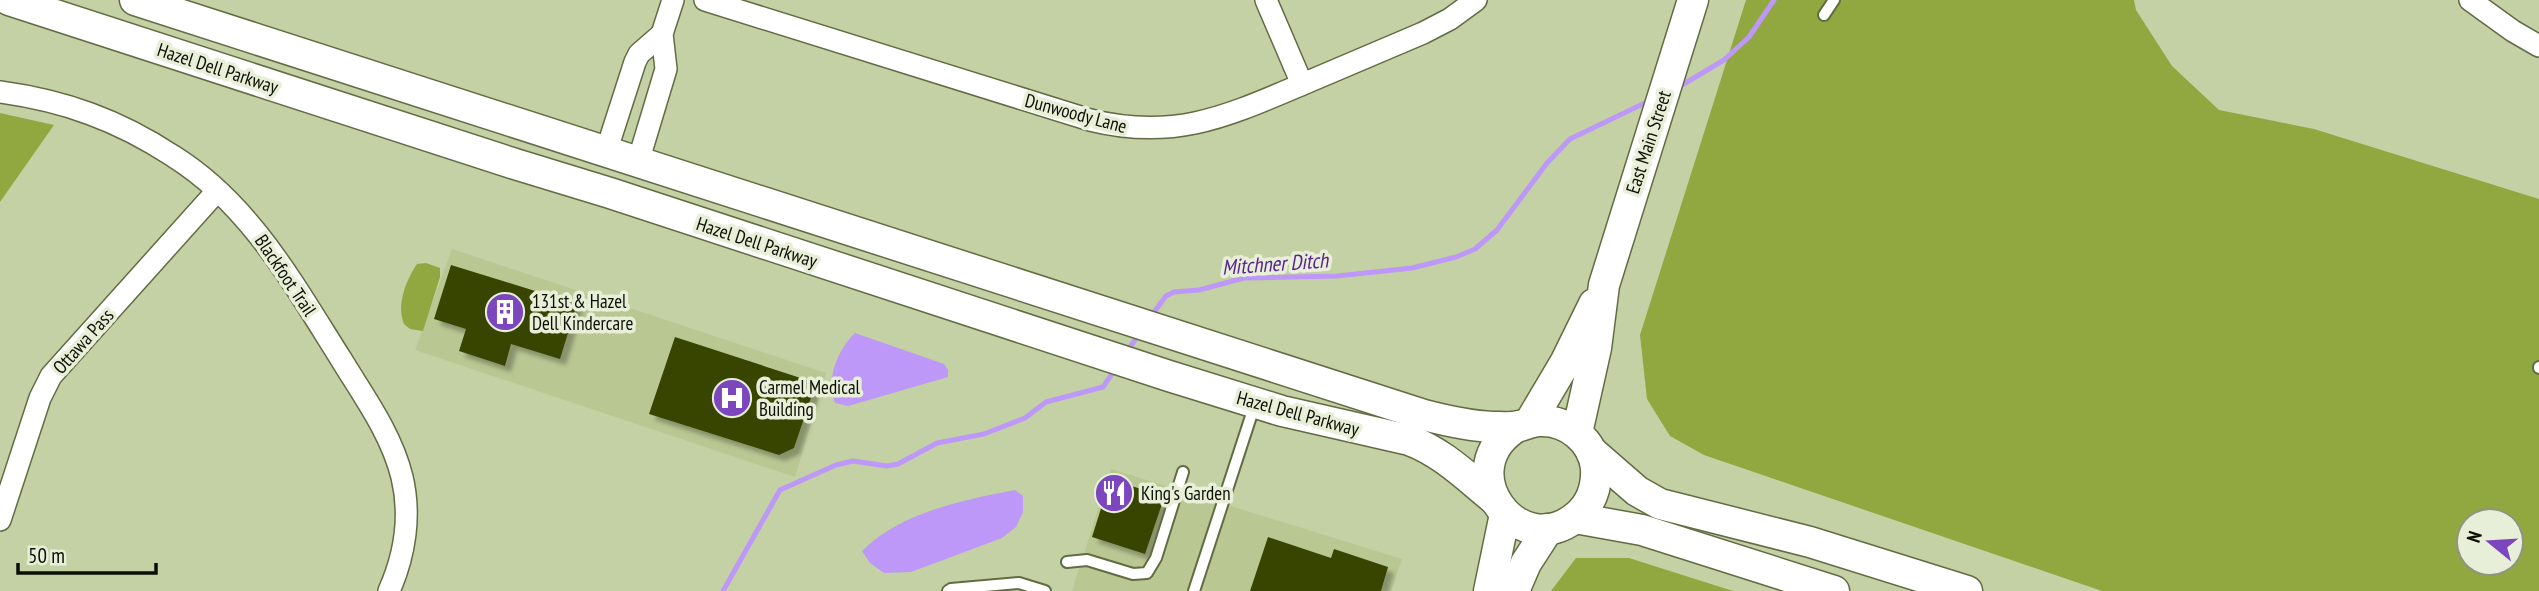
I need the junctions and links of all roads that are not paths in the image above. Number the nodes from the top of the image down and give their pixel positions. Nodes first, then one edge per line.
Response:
1 (9, 0) edge
2 (135, 0) edge
3 (673, 0) edge
4 (705, 0) edge
5 (1266, 0) edge
6 (1476, 0) edge
7 (1693, 0) edge
8 (1833, 0) edge
9 (2470, 0) edge
10 (1824, 15) dead end
11 (662, 34) junction
12 (2539, 46) edge
13 (1302, 84) junction
14 (0, 92) edge
15 (600, 170) junction
16 (632, 180) junction
17 (217, 191) junction
18 (1604, 285) junction
19 (1255, 403) junction
20 (1524, 424) junction
21 (1584, 442) junction
22 (1183, 472) dead end
23 (1499, 507) junction
24 (0, 520) edge
25 (1561, 523) junction
26 (1067, 562) dead end
27 (389, 591) edge
28 (948, 591) edge
29 (1045, 591) edge
30 (1194, 591) edge
31 (1489, 591) edge
32 (1514, 591) edge
33 (1834, 591) edge
34 (1967, 591) edge

1 - 15 main road, Hazel Dell Parkway
2 - 15 main road, Hazel Dell Parkway
3 - 11 street
4 - 13 street, Dunwoody Lane
5 - 13 street
6 - 13 street, Dunwoody Lane
7 - 18 main road, East Main Street
8 - 10 lane
9 - 12 street
11 - 15 street
11 - 16 street
14 - 17 street, Blackfoot Trail
15 - 16 main road, Hazel Dell Parkway
16 - 19 main road, Hazel Dell Parkway
16 - 20 main road, Hazel Dell Parkway
17 - 24 street, Ottawa Pass
17 - 27 street, Blackfoot Trail
18 - 20 main road, East Main Street
18 - 21 main road, East Main Street
19 - 23 main road, Hazel Dell Parkway
19 - 30 lane
20 - 21 main road
20 - 23 main road
21 - 25 main road
21 - 34 main road
22 - 26 lane
23 - 25 main road
23 - 31 main road
25 - 32 main road
25 - 33 main road
28 - 29 lane

